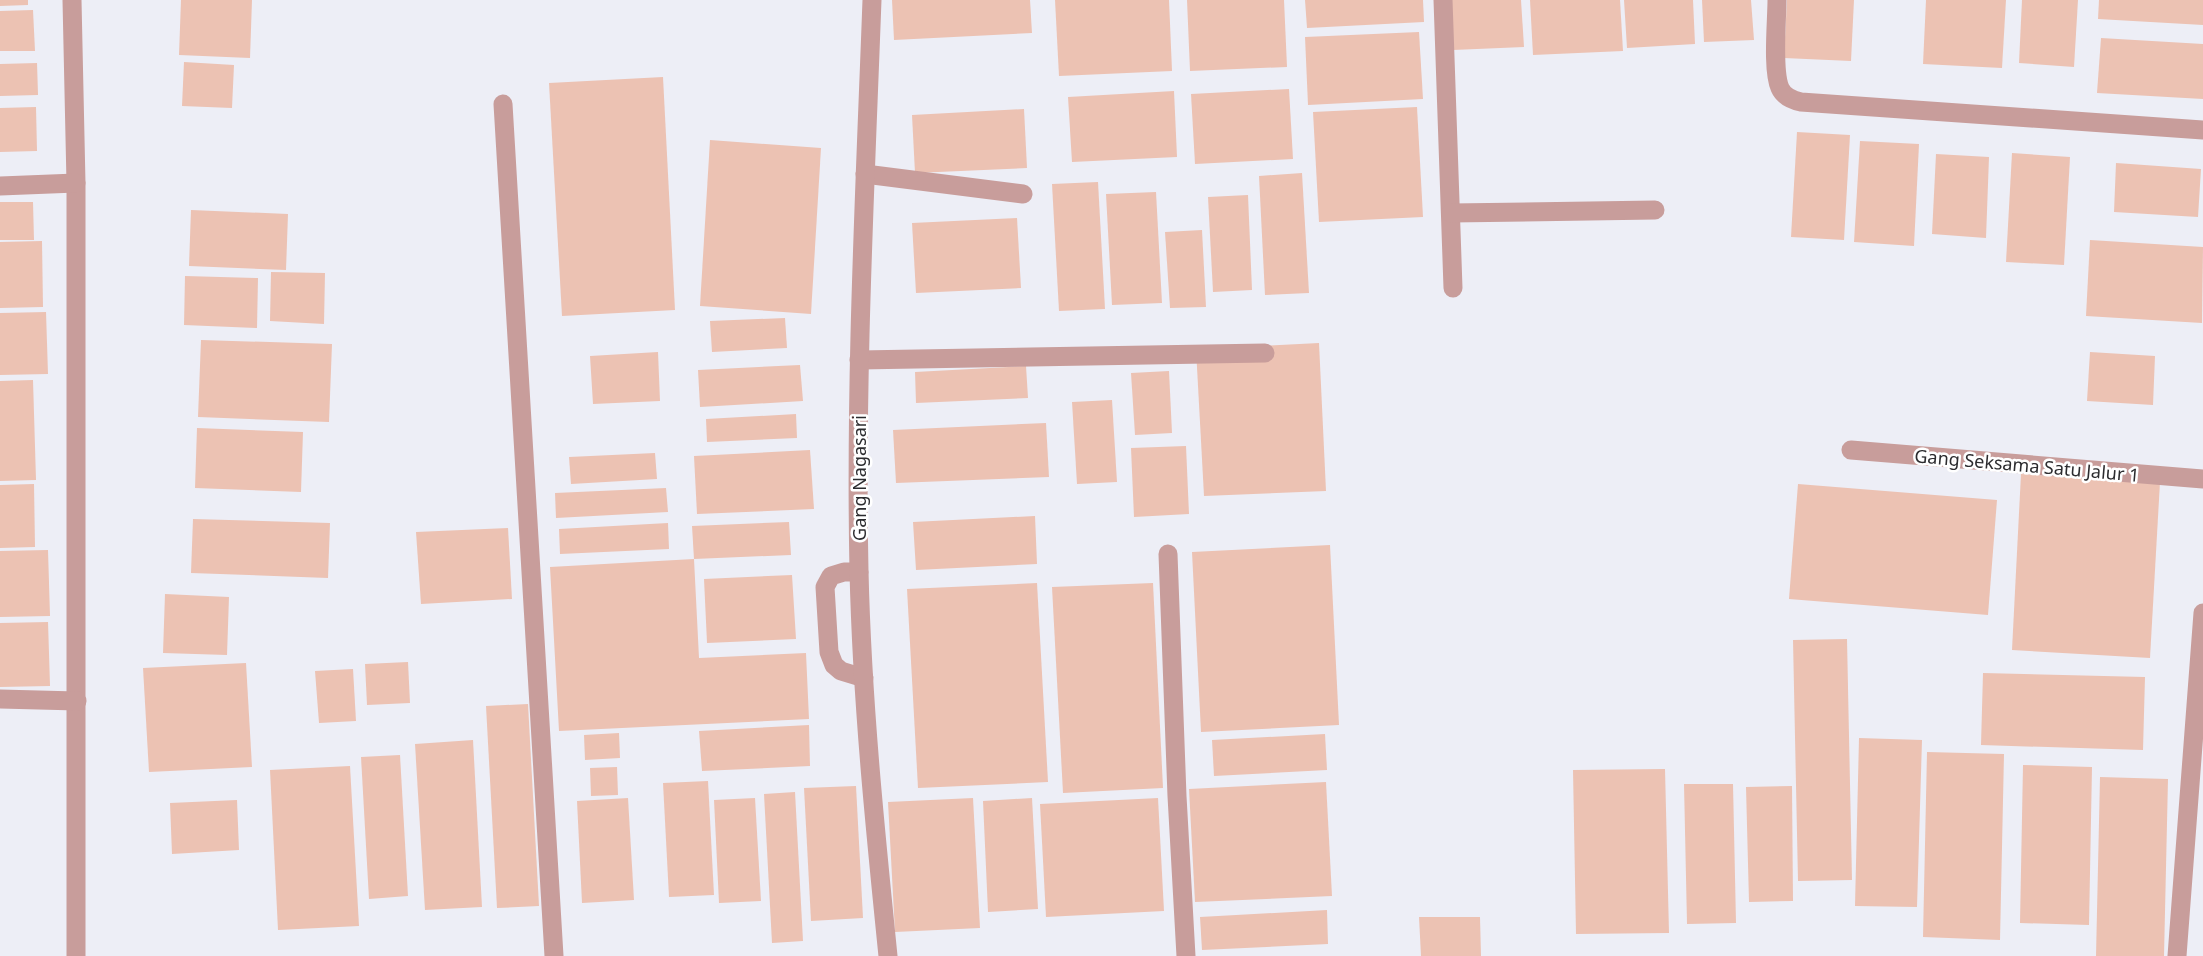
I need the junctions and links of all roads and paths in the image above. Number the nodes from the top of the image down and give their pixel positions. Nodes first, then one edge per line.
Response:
1 (72, 0) edge
2 (872, 0) edge
3 (1443, 0) edge
4 (1777, 0) edge
5 (503, 104) dead end
6 (2203, 130) edge
7 (865, 174) junction
8 (76, 183) junction
9 (0, 186) edge
10 (1023, 194) dead end
11 (1655, 210) dead end
12 (1451, 213) junction
13 (1453, 288) dead end
14 (1265, 354) dead end
15 (859, 360) junction
16 (1851, 450) dead end
17 (2203, 479) edge
18 (1168, 554) dead end
19 (859, 572) junction
20 (2203, 613) edge
21 (864, 678) junction
22 (0, 699) edge
23 (77, 701) junction
24 (76, 956) edge
25 (554, 956) edge
26 (888, 956) edge
27 (1186, 956) edge
28 (2177, 956) edge

1 - 8 street
2 - 7 street, Gang Nagasari
3 - 12 street
4 - 6 street
5 - 25 street
7 - 10 street
7 - 15 street, Gang Nagasari
8 - 9 street
8 - 23 street
11 - 12 street
12 - 13 street
14 - 15 street
15 - 19 street, Gang Nagasari
16 - 17 street, Gang Seksama Satu Jalur 1
18 - 27 street
19 - 21 street, Gang Nagasari
19 - 21 street
20 - 28 street
21 - 26 street, Gang Nagasari
22 - 23 street
23 - 24 street

